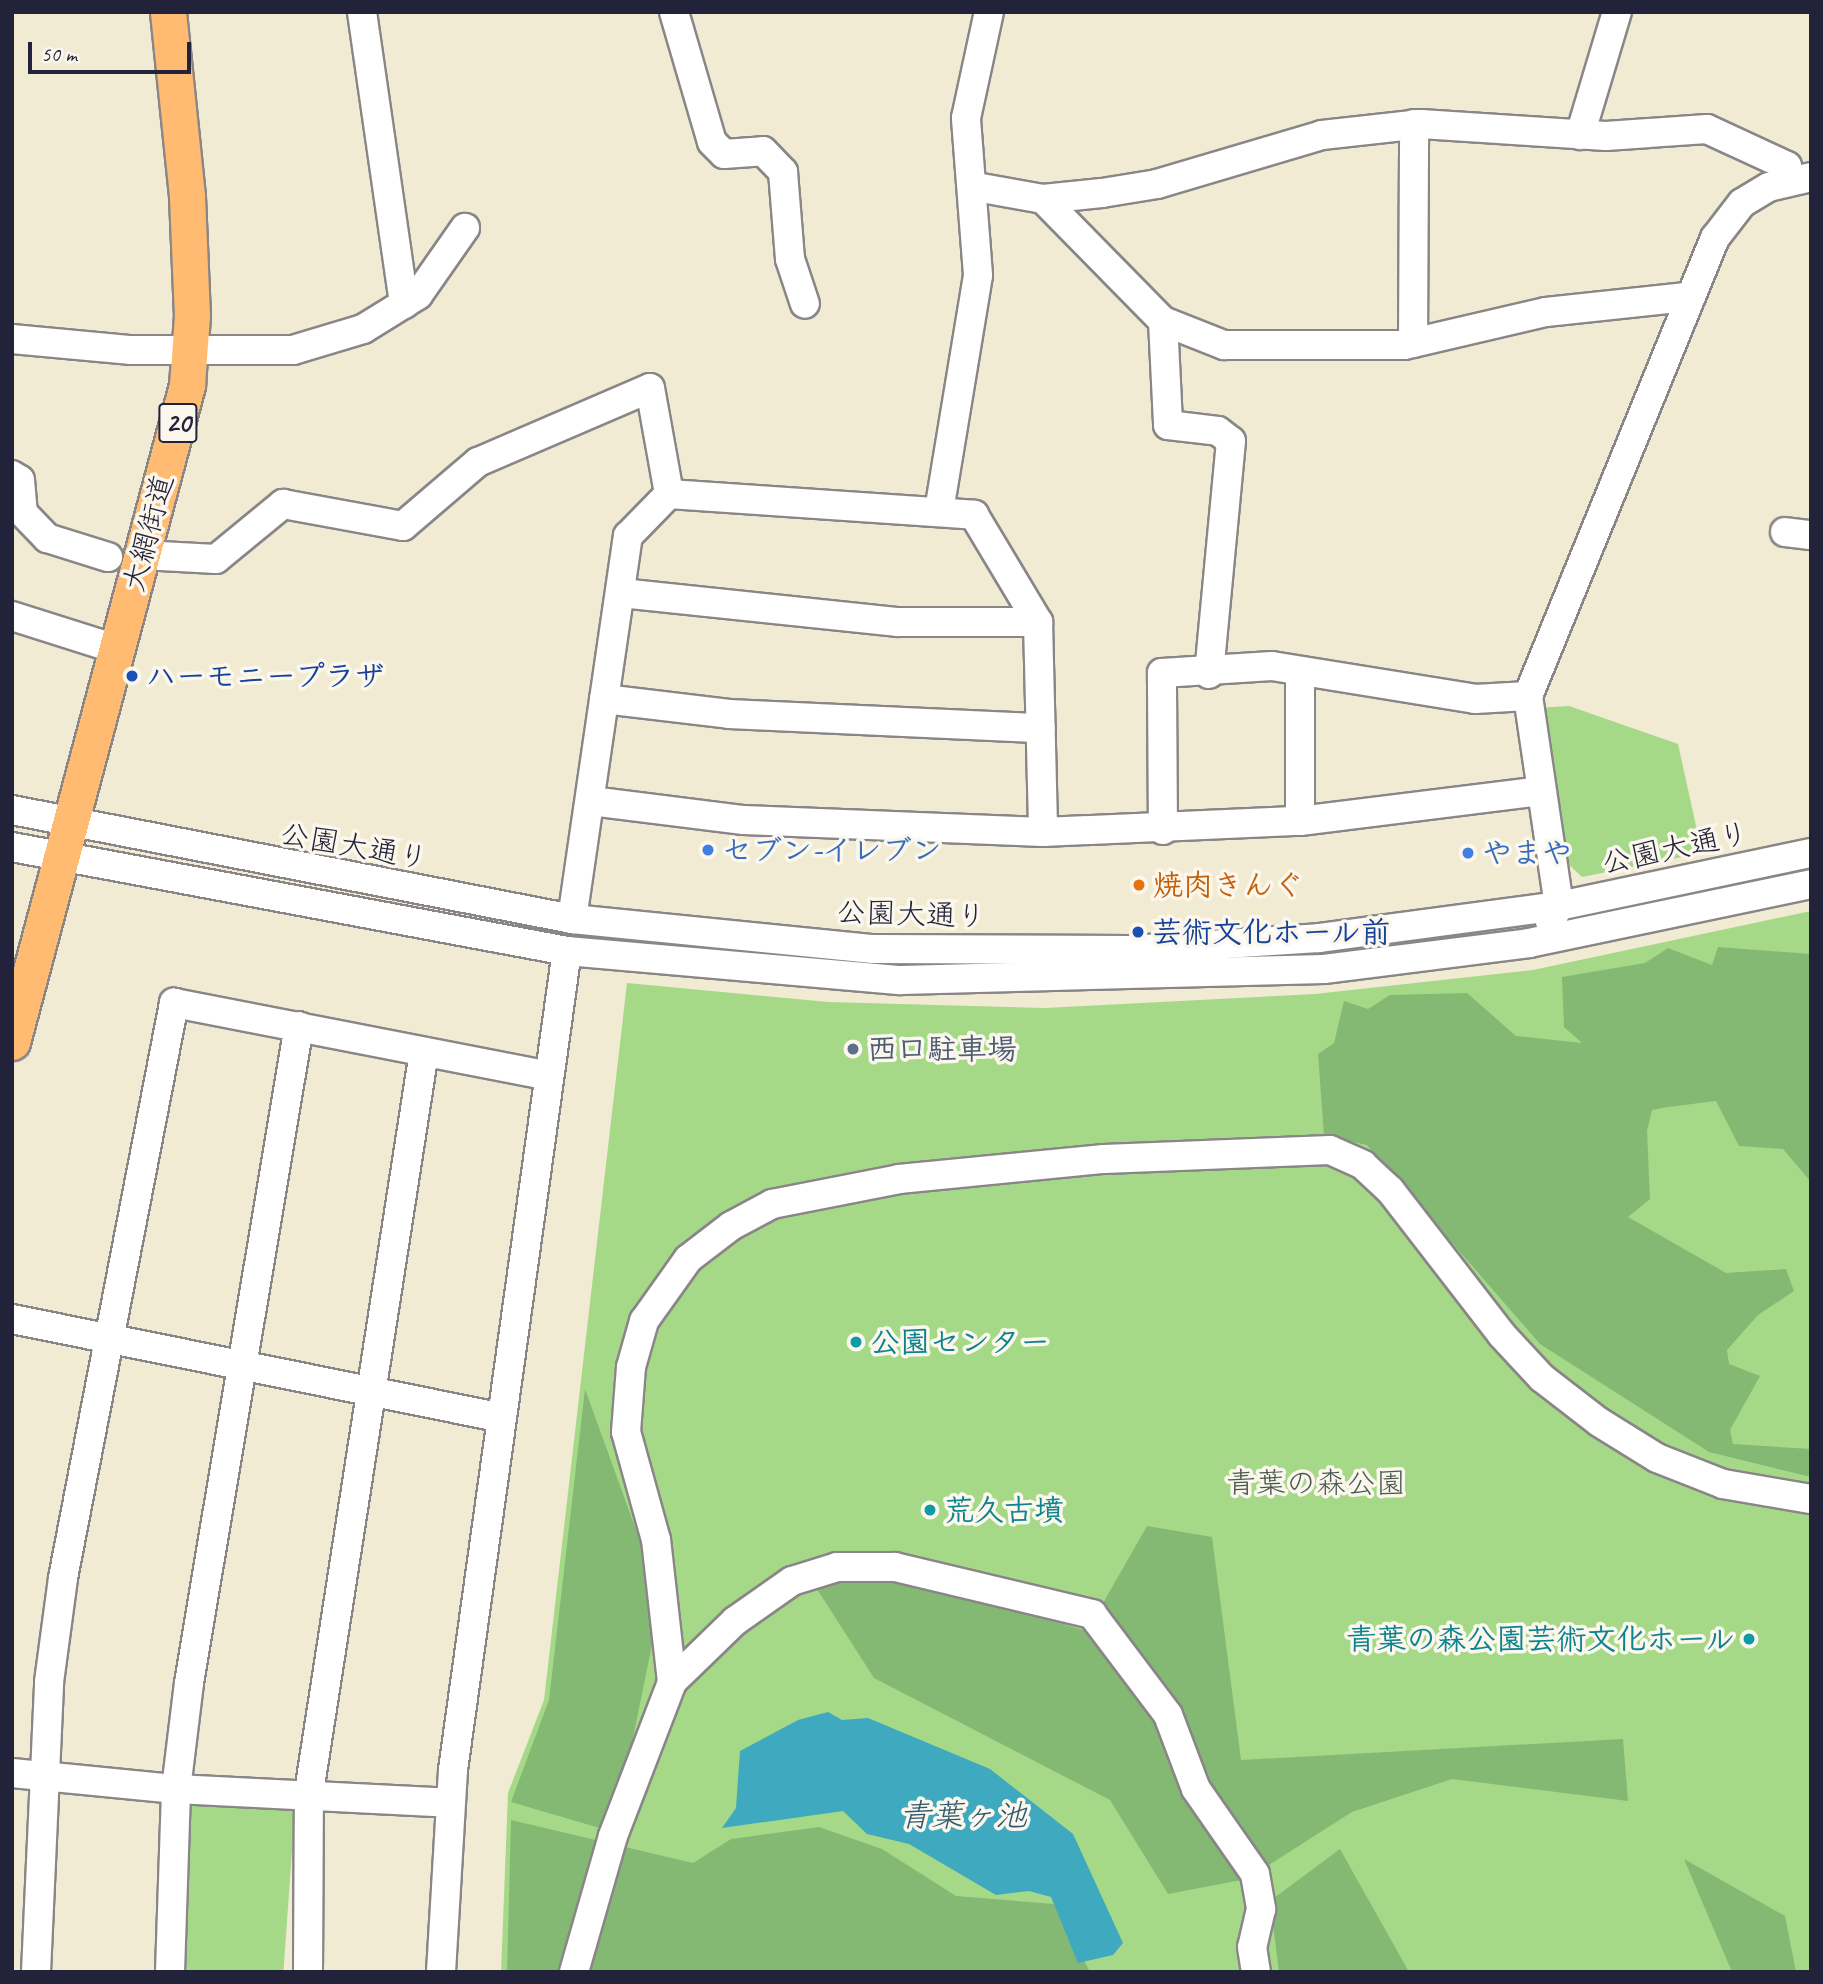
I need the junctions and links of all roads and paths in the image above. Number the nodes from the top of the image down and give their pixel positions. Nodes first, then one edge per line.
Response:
1 (168, 12) edge
2 (362, 12) edge
3 (674, 12) edge
4 (989, 12) edge
5 (1617, 12) edge
6 (1414, 124) junction
7 (1580, 135) junction
8 (1801, 178) edge
9 (976, 187) junction
10 (1043, 200) junction
11 (465, 229) dead end
12 (1686, 298) junction
13 (404, 304) junction
14 (805, 304) dead end
15 (1163, 321) junction
16 (12, 339) edge
17 (1413, 343) junction
18 (190, 352) junction
19 (12, 475) edge
20 (669, 494) junction
21 (939, 511) junction
22 (125, 556) junction
23 (621, 593) junction
24 (12, 616) edge
25 (1038, 622) junction
26 (117, 649) junction
27 (1300, 672) junction
28 (1209, 674) junction
29 (1528, 696) junction
30 (604, 699) junction
31 (1041, 728) junction
32 (1540, 791) junction
33 (591, 801) junction
34 (12, 810) edge
35 (1300, 821) junction
36 (69, 822) junction
37 (1163, 830) junction
38 (1043, 832) junction
39 (12, 847) edge
40 (1811, 853) edge
41 (59, 856) junction
42 (1811, 884) edge
43 (1559, 906) junction
44 (572, 919) junction
45 (1601, 927) junction
46 (1540, 940) junction
47 (567, 951) junction
48 (299, 1026) junction
49 (12, 1042) edge
50 (424, 1052) junction
51 (549, 1076) junction
52 (12, 1319) edge
53 (107, 1339) junction
54 (241, 1367) junction
55 (369, 1391) junction
56 (499, 1417) junction
57 (1811, 1499) edge
58 (672, 1682) junction
59 (12, 1773) edge
60 (44, 1775) junction
61 (176, 1789) junction
62 (309, 1793) junction
63 (449, 1803) junction
64 (36, 1972) edge
65 (170, 1972) edge
66 (308, 1972) edge
67 (440, 1972) edge
68 (574, 1972) edge
69 (1255, 1972) edge

1 - 18 main road, 大網街道 / 20
2 - 13 street
3 - 14 street
4 - 9 street
5 - 7 street
6 - 7 street
6 - 10 street
6 - 17 street
7 - 8 street
8 - 12 street
9 - 10 street
9 - 21 street
10 - 15 street
11 - 13 street
12 - 17 street
12 - 29 street
13 - 18 street
15 - 17 street
15 - 28 street
16 - 18 street
18 - 22 main road, 大網街道 / 20
19 - 22 street
20 - 21 street
20 - 22 street
20 - 23 street
21 - 25 street
22 - 26 main road, 大網街道 / 20
23 - 25 street
23 - 30 street
24 - 26 street
25 - 31 street
26 - 36 main road, 大網街道 / 20
27 - 28 street
27 - 29 street
27 - 35 street
28 - 37 street
29 - 32 street
30 - 31 street
30 - 33 street
31 - 38 street
32 - 35 street
32 - 43 street
33 - 38 street
33 - 44 street
34 - 36 street, 公園大通り
35 - 37 street
36 - 41 main road, 大網街道 / 20
36 - 44 street, 公園大通り
37 - 38 street
39 - 41 street, 公園大通り
40 - 43 street, 公園大通り
41 - 47 street, 公園大通り
41 - 49 main road, 大網街道 / 20
42 - 45 street, 公園大通り
43 - 44 street, 公園大通り
43 - 45 street
43 - 46 street
45 - 46 street, 公園大通り
46 - 47 street, 公園大通り
47 - 51 street
48 - 50 street
48 - 53 street
48 - 54 street
50 - 51 street
50 - 55 street
51 - 56 street
52 - 53 street
53 - 54 street
53 - 60 street
54 - 55 street
54 - 61 street
55 - 56 street
55 - 62 street
56 - 63 street
57 - 58 street
58 - 68 street
58 - 69 street
59 - 60 street
60 - 61 street
60 - 64 street
61 - 62 street
61 - 65 street
62 - 63 street
62 - 66 street
63 - 67 street

